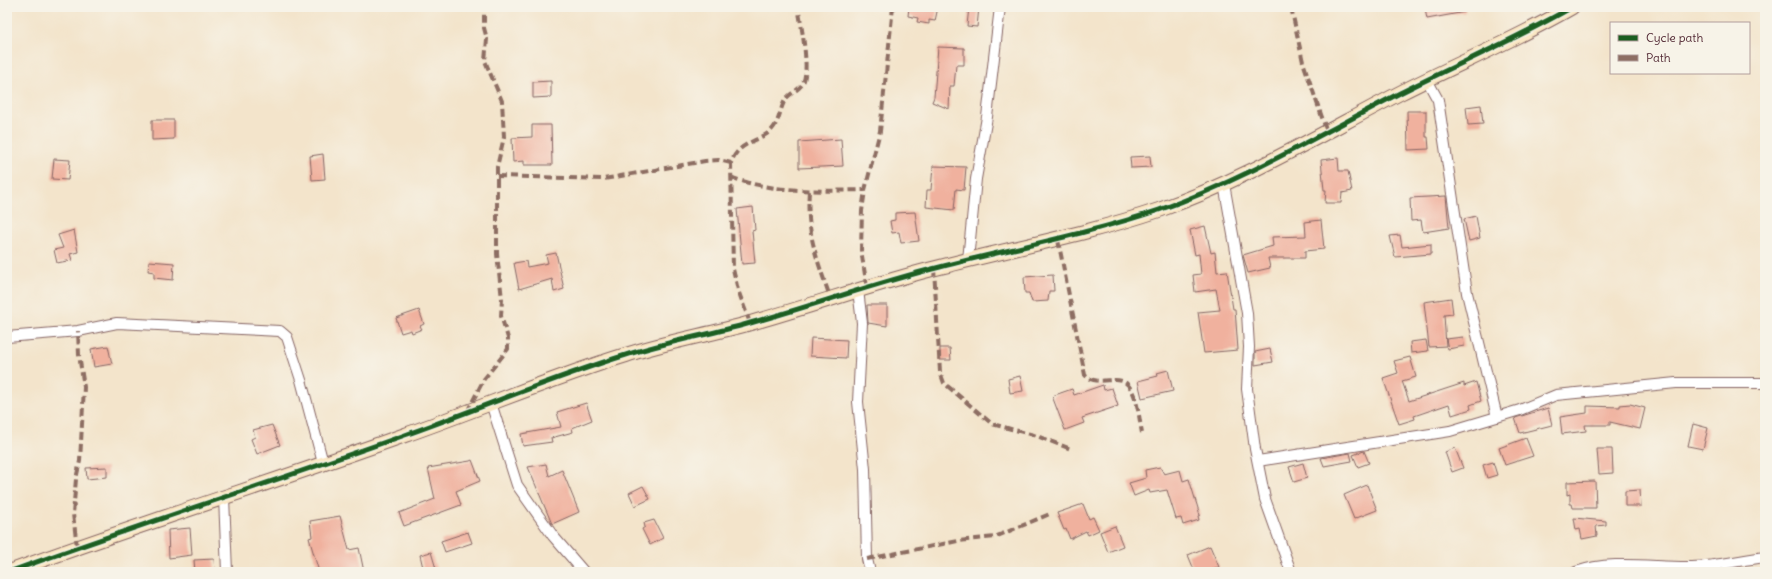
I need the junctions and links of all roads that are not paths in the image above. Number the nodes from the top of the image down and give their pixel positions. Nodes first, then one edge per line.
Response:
1 (1000, 7) edge
2 (1572, 7) edge
3 (1427, 80) junction
4 (1224, 184) junction
5 (968, 260) junction
6 (858, 290) junction
7 (7, 337) edge
8 (1765, 383) edge
9 (491, 403) junction
10 (1497, 417) junction
11 (1258, 461) junction
12 (324, 463) junction
13 (224, 497) junction
14 (1765, 557) edge
15 (9, 572) edge
16 (227, 572) edge
17 (584, 572) edge
18 (870, 572) edge
19 (1291, 572) edge
20 (1576, 572) edge

1 - 5 street
2 - 3 street
3 - 4 street
3 - 10 street
4 - 5 street
4 - 11 street
5 - 6 street
6 - 9 street
6 - 18 street
7 - 12 street
8 - 10 street
9 - 12 street
9 - 17 street
10 - 11 street
11 - 19 street
12 - 13 street
13 - 15 street
13 - 16 street
14 - 20 street

